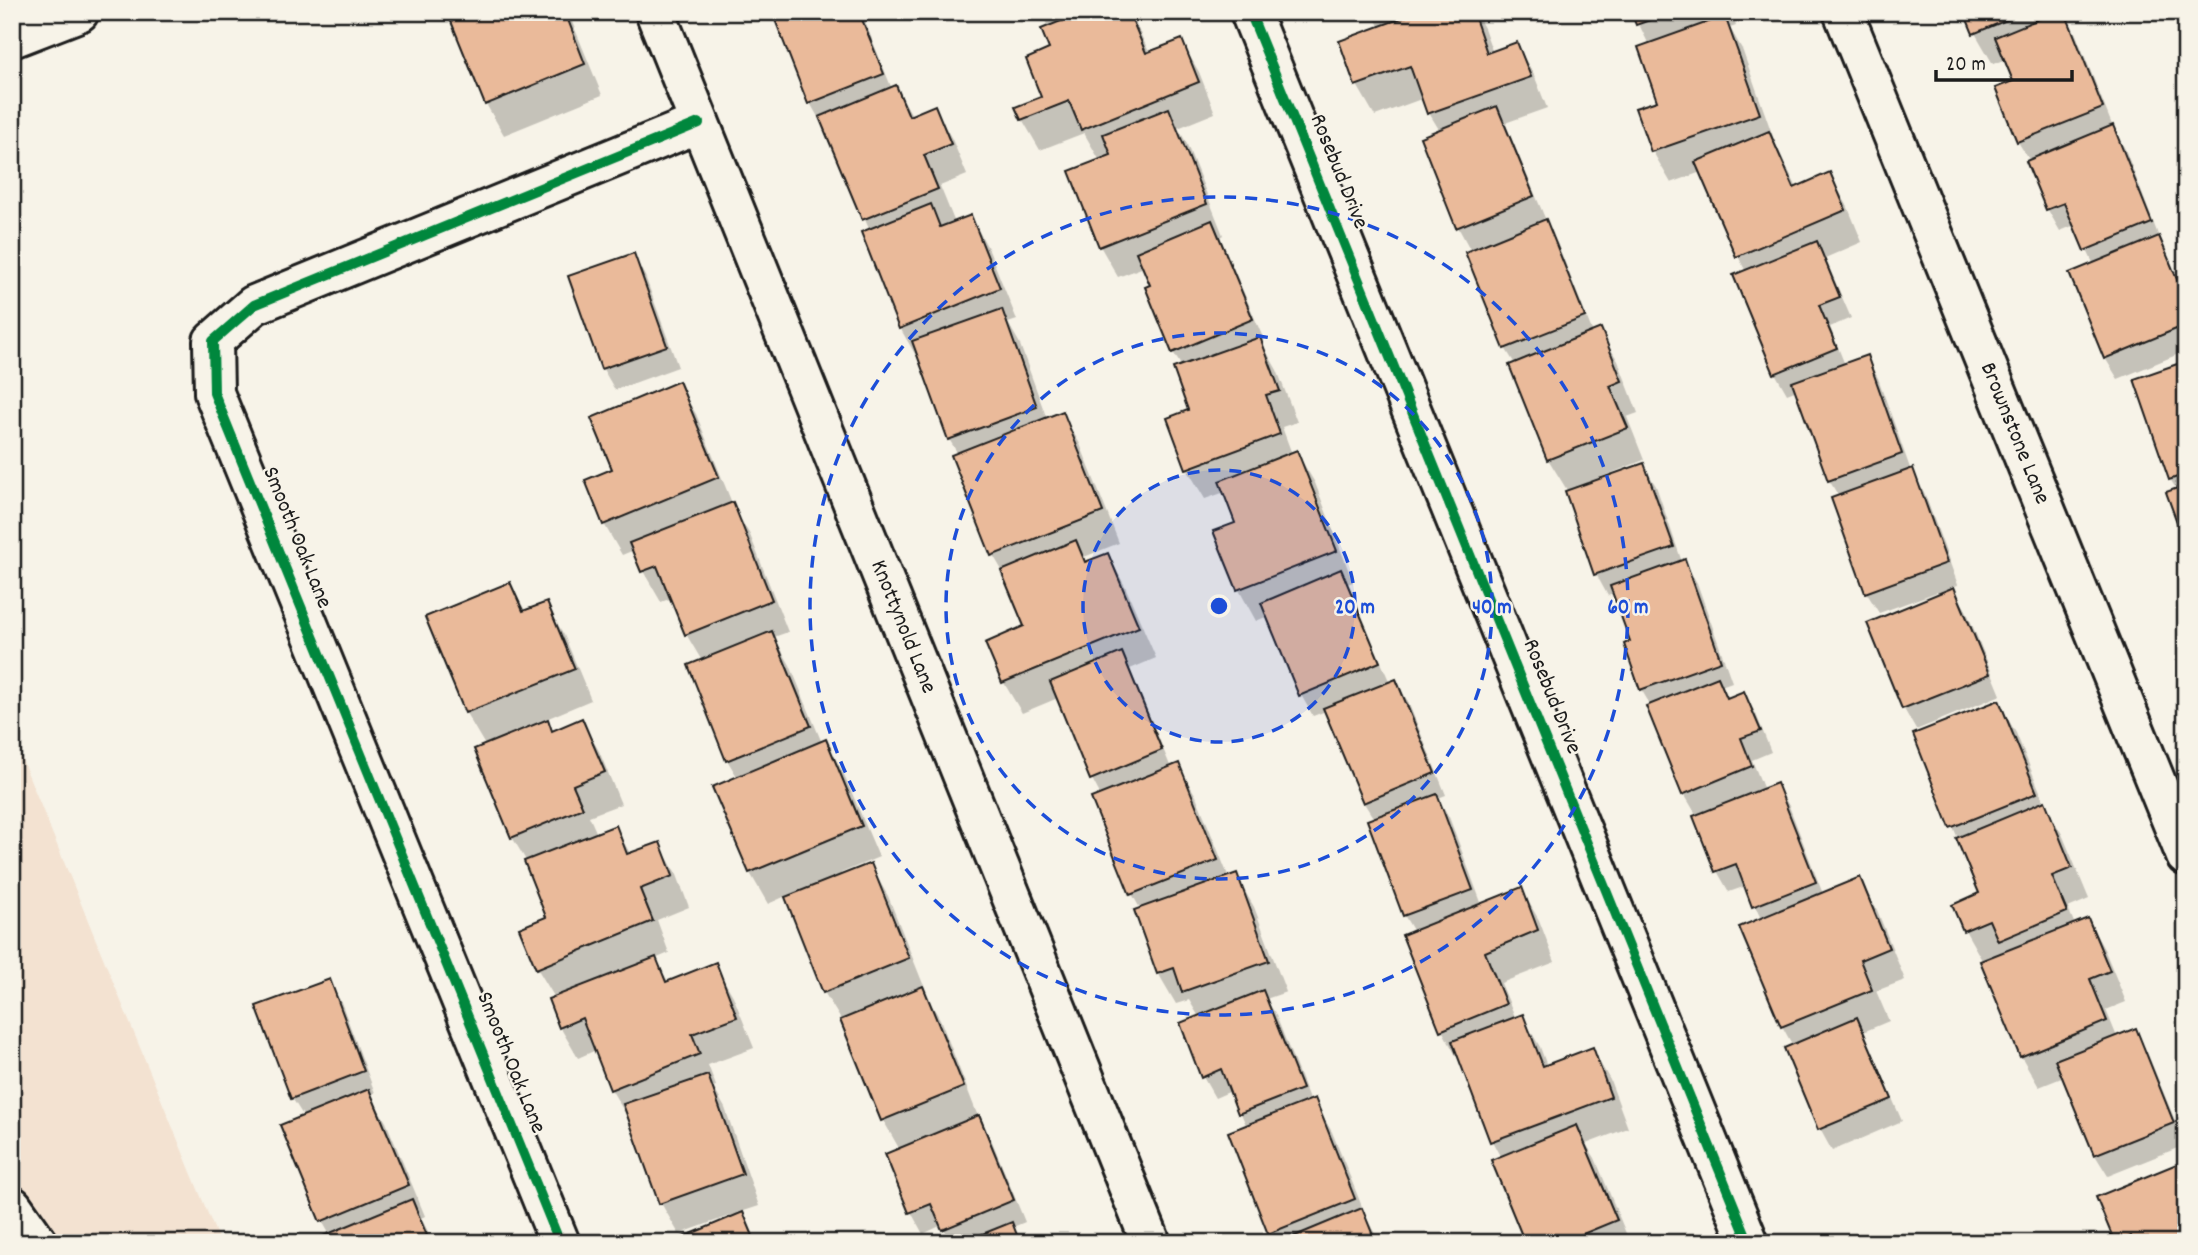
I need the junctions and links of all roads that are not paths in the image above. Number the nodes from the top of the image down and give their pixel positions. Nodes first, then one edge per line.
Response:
1 (79, 12) edge
2 (655, 12) edge
3 (1250, 12) edge
4 (1843, 12) edge
5 (12, 38) edge
6 (699, 123) junction
7 (2186, 856) edge
8 (12, 1206) edge
9 (38, 1243) edge
10 (560, 1243) edge
11 (1151, 1243) edge
12 (1749, 1243) edge

1 - 5 street
2 - 6 street, Knottynold Lane
3 - 12 street, Rosebud Drive
4 - 7 street, Brownstone Lane
6 - 10 street, Smooth Oak Lane
6 - 11 street, Knottynold Lane
8 - 9 street

